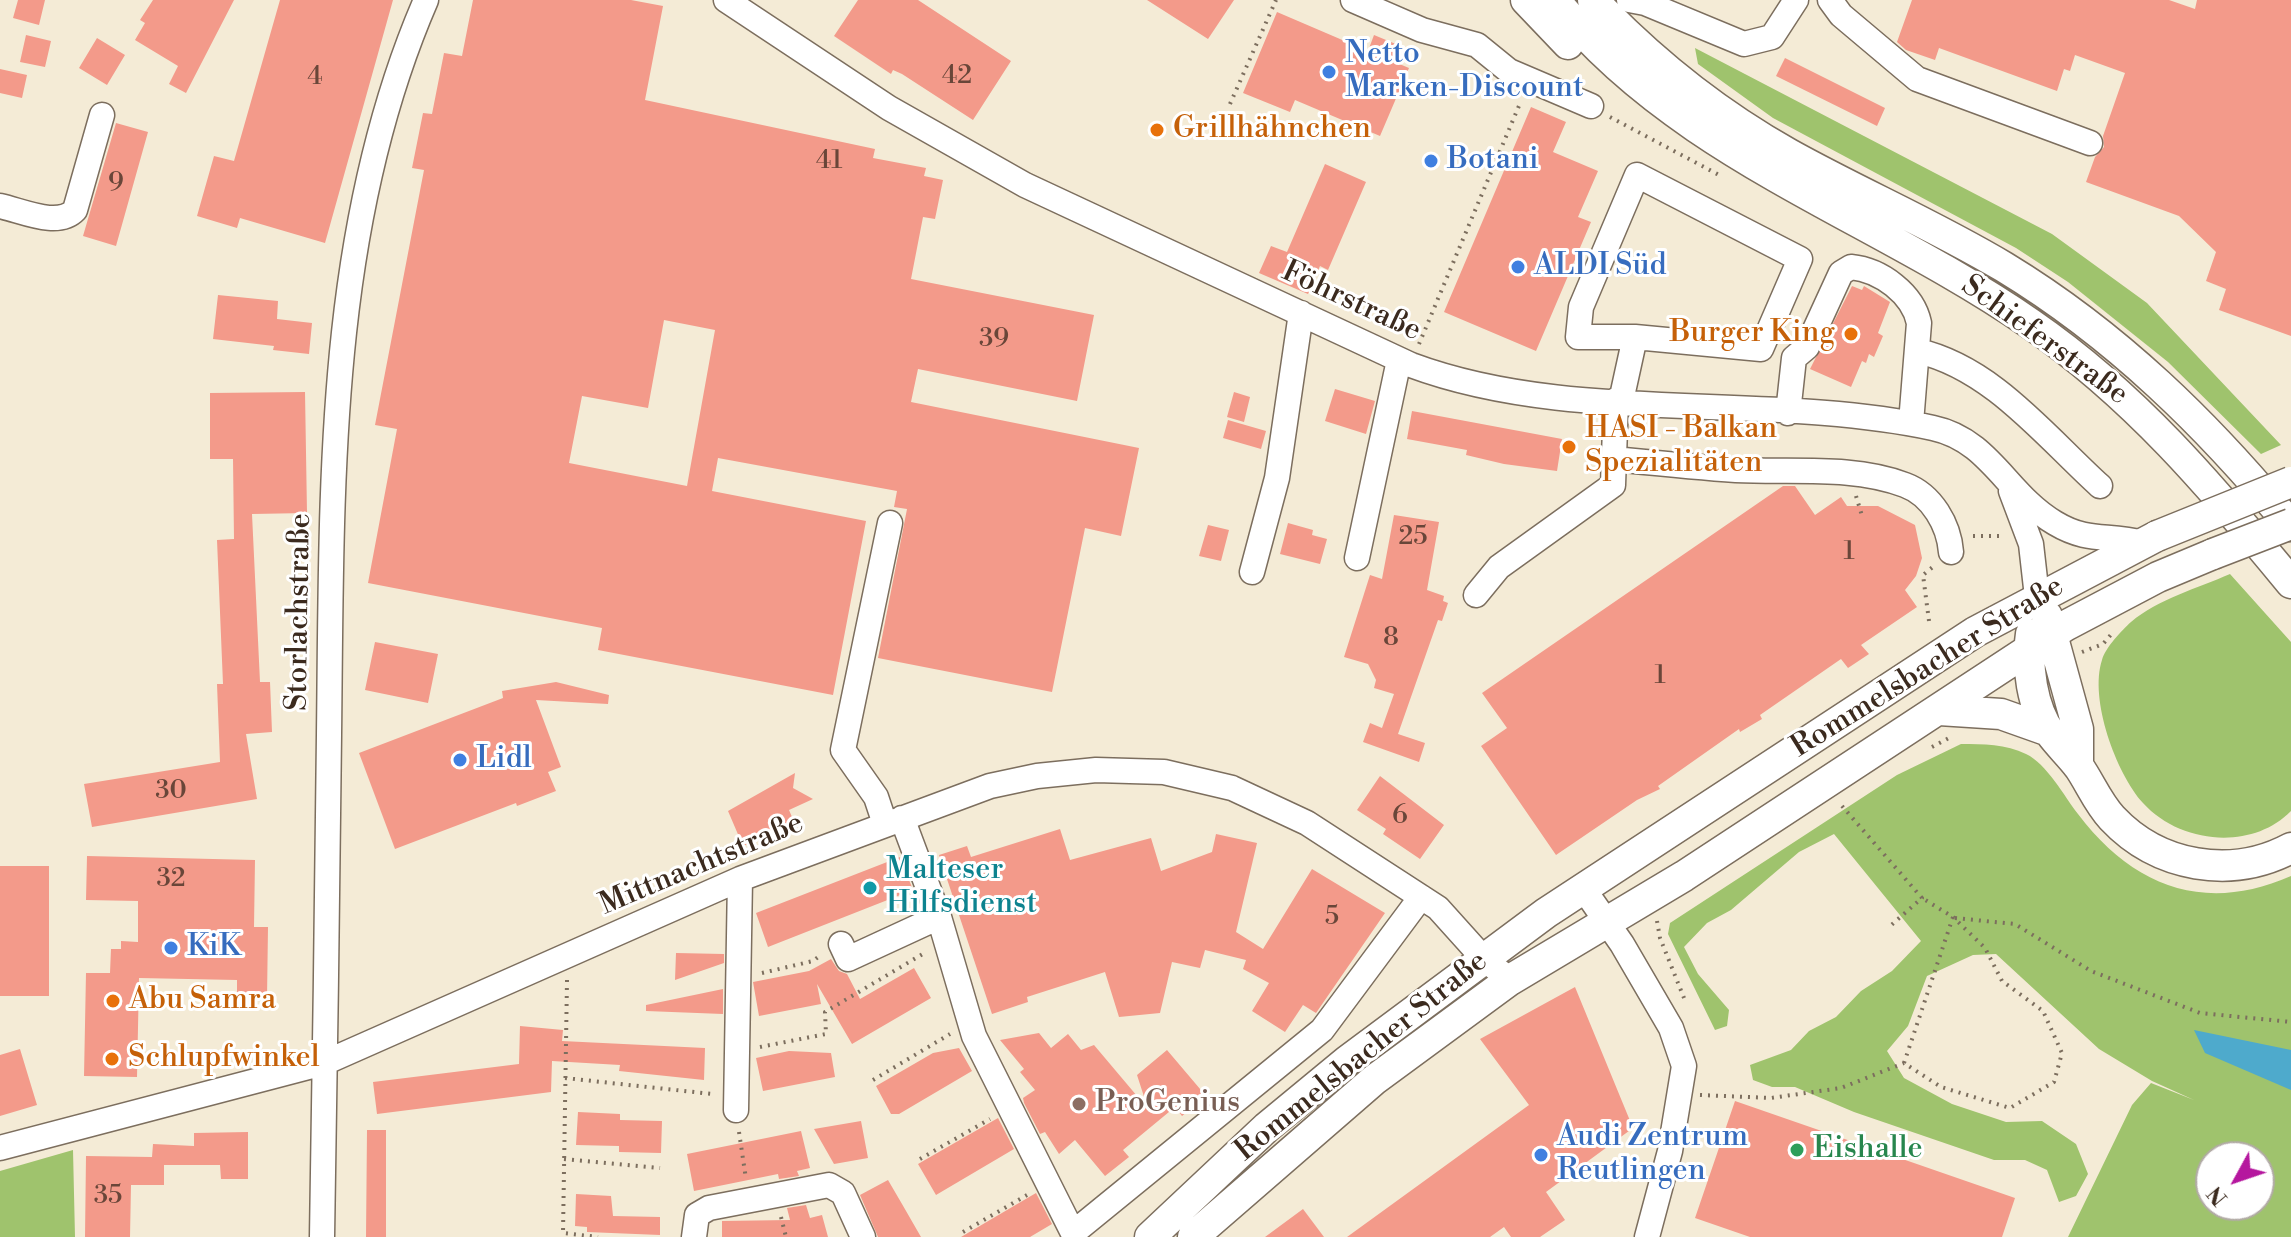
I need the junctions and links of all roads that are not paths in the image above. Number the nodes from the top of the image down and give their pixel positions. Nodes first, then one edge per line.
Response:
1 (426, 0) edge
2 (726, 0) edge
3 (1353, 0) edge
4 (1526, 0) edge
5 (1555, 0) edge
6 (1593, 0) edge
7 (1609, 0) edge
8 (1629, 0) edge
9 (1796, 0) edge
10 (1830, 0) edge
11 (1634, 41) junction
12 (1642, 87) junction
13 (1591, 106) road end
14 (102, 115) dead end
15 (2090, 143) dead end
16 (1747, 161) junction
17 (0, 206) edge
18 (1301, 313) junction
19 (1635, 337) junction
20 (1918, 351) junction
21 (1405, 363) junction
22 (1618, 400) junction
23 (1788, 413) junction
24 (1911, 423) junction
25 (1614, 459) junction
26 (2004, 476) junction
27 (2291, 482) edge
28 (2100, 486) dead end
29 (890, 523) dead end
30 (2291, 525) edge
31 (2149, 539) junction
32 (1951, 552) dead end
33 (1357, 558) dead end
34 (1252, 572) dead end
35 (2286, 579) edge
36 (1476, 595) dead end
37 (2037, 597) junction
38 (2042, 642) junction
39 (1939, 710) junction
40 (2049, 731) junction
41 (2078, 766) junction
42 (894, 821) junction
43 (2291, 848) edge
44 (740, 879) junction
45 (1583, 888) junction
46 (1421, 897) junction
47 (939, 917) junction
48 (1606, 922) junction
49 (841, 944) dead end
50 (1483, 958) junction
51 (1510, 980) junction
52 (324, 1063) junction
53 (727, 1103) road end
54 (0, 1148) edge
55 (322, 1237) edge
56 (694, 1237) edge
57 (863, 1237) edge
58 (1150, 1237) edge
59 (1193, 1237) edge
60 (1647, 1237) edge

1 - 52 street, Storlachstraße
2 - 18 street, Föhrstraße
3 - 13 street
4 - 12 main road
5 - 12 main road
6 - 11 main road
7 - 11 main road
8 - 9 street
10 - 15 street
11 - 16 main road
12 - 16 main road
14 - 17 street
16 - 30 main road, Schieferstraße
16 - 35 main road, Schieferstraße
18 - 21 street, Föhrstraße
18 - 34 street
19 - 19 street
19 - 22 street
20 - 23 street
20 - 24 street
20 - 28 street
21 - 22 street, Föhrstraße
21 - 33 street
22 - 23 street, Föhrstraße
22 - 25 street
23 - 24 street, Föhrstraße
24 - 26 street, Föhrstraße
25 - 32 street
25 - 36 street
26 - 31 street, Föhrstraße
26 - 37 street, Föhrstraße
27 - 31 main road, Rommelsbacher Straße, bridge
29 - 42 street
30 - 38 main road, Rommelsbacher Straße, bridge
31 - 37 main road, Rommelsbacher Straße
37 - 38 main road
37 - 45 main road, Rommelsbacher Straße
38 - 39 main road, Rommelsbacher Straße
38 - 40 main road
38 - 41 main road
39 - 40 main road
39 - 48 main road, Rommelsbacher Straße
40 - 41 main road
41 - 43 main road
42 - 44 street, Mittnachtstraße
42 - 46 street, Mittnachtstraße
42 - 47 street
44 - 52 street, Mittnachtstraße
44 - 53 street
45 - 48 street
45 - 50 main road, Rommelsbacher Straße
46 - 47 street
46 - 50 street, Mittnachtstraße
47 - 49 street
48 - 51 main road, Rommelsbacher Straße
48 - 60 street
50 - 51 street, Mittnachtstraße
50 - 58 main road, Rommelsbacher Straße
51 - 59 main road, Rommelsbacher Straße
52 - 54 street, Mittnachtstraße
52 - 55 street, Storlachstraße
56 - 57 street

